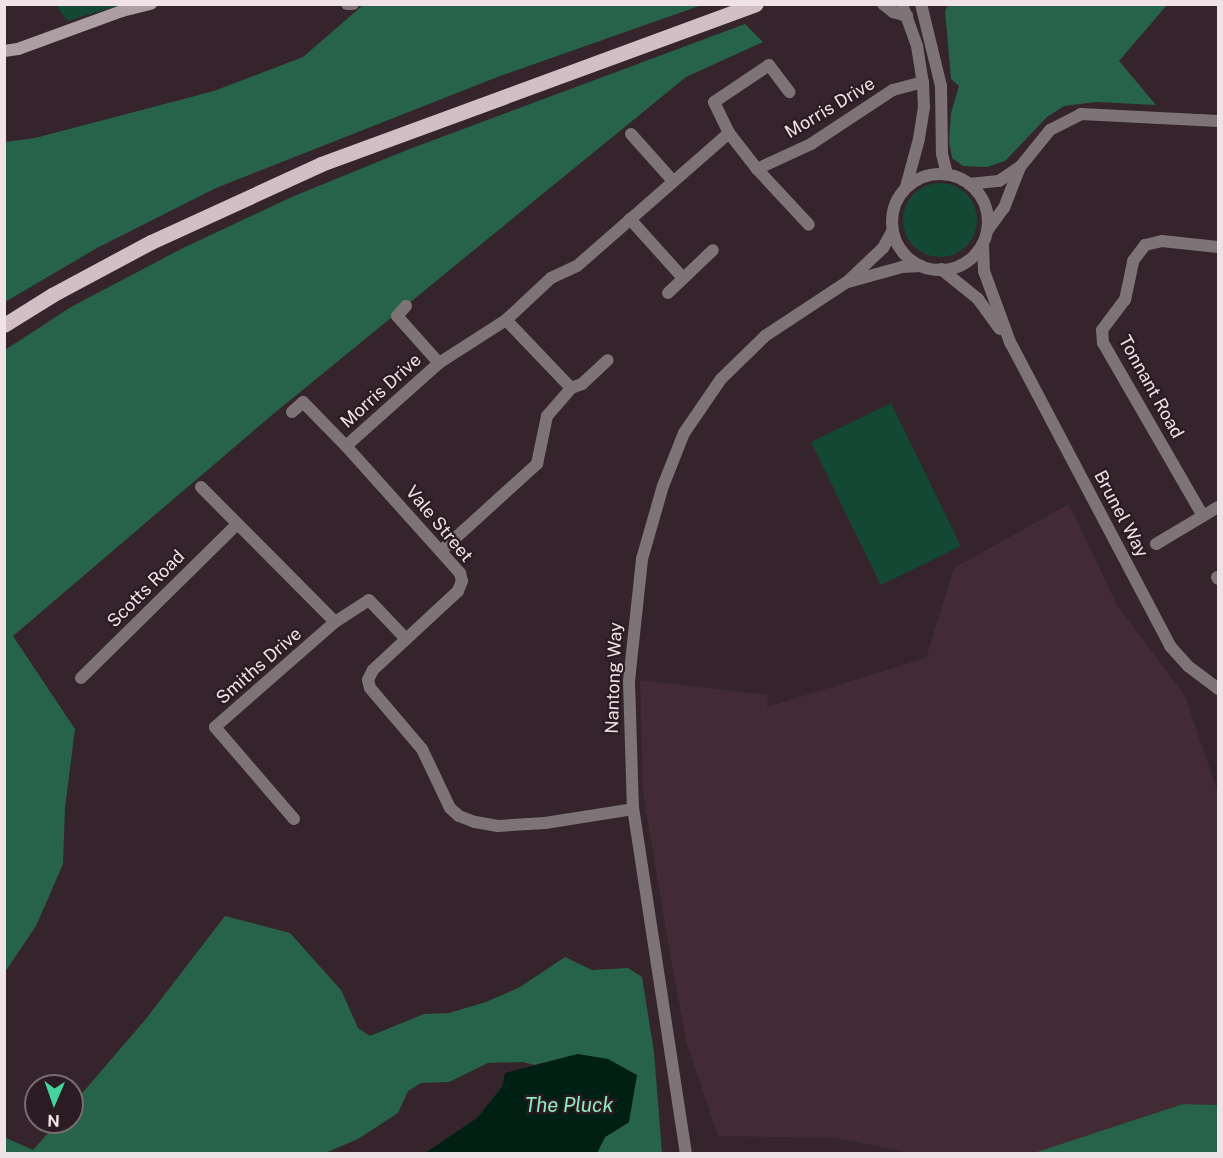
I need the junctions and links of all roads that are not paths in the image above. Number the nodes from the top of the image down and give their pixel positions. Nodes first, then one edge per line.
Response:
1 (151, 4) edge
2 (347, 4) edge
3 (353, 4) edge
4 (755, 4) edge
5 (883, 4) edge
6 (921, 4) edge
7 (904, 10) edge
8 (4, 51) edge
9 (923, 82) junction
10 (789, 92) dead end
11 (1218, 121) edge
12 (729, 133) junction
13 (631, 134) dead end
14 (1020, 167) junction
15 (757, 169) junction
16 (947, 174) junction
17 (674, 181) junction
18 (969, 184) junction
19 (906, 187) junction
20 (630, 219) junction
21 (809, 225) dead end
22 (892, 232) junction
23 (985, 237) junction
24 (1218, 247) edge
25 (712, 250) dead end
26 (921, 266) junction
27 (942, 269) junction
28 (683, 278) junction
29 (847, 282) junction
30 (668, 293) dead end
31 (406, 306) dead end
32 (506, 320) junction
33 (4, 325) edge
34 (1010, 342) junction
35 (608, 360) dead end
36 (439, 363) junction
37 (571, 388) junction
38 (292, 411) dead end
39 (346, 446) junction
40 (201, 487) dead end
41 (1218, 507) edge
42 (1203, 516) junction
43 (236, 525) junction
44 (1156, 544) dead end
45 (441, 551) junction
46 (335, 622) junction
47 (406, 639) junction
48 (81, 678) dead end
49 (1218, 689) edge
50 (633, 809) junction
51 (294, 819) dead end
52 (686, 1154) edge

1 - 8 main road
2 - 3 street
4 - 33 main road
5 - 7 street
6 - 16 street
7 - 9 street
9 - 15 street, Morris Drive
9 - 19 street
10 - 12 street, Morris Drive
11 - 14 street
12 - 15 street, Morris Drive
12 - 17 street, Morris Drive
13 - 17 street
14 - 18 street
14 - 23 street
15 - 21 street, Morris Drive
16 - 18 street
16 - 19 street
17 - 20 street, Morris Drive
18 - 23 street
19 - 22 street
20 - 28 street
20 - 32 street, Morris Drive
22 - 26 street
22 - 29 street, Nantong Way
23 - 27 street
23 - 34 street, Brunel Way
24 - 42 street, Tonnant Road
25 - 28 street
26 - 27 street
26 - 29 street, Nantong Way
27 - 34 street, Brunel Way
28 - 30 street
29 - 50 street, Nantong Way
31 - 36 street, Morris Drive
32 - 36 street, Morris Drive
32 - 37 street
34 - 49 street, Brunel Way
35 - 37 street
36 - 39 street, Morris Drive
37 - 45 street
38 - 39 street, Vale Street
39 - 45 street, Vale Street
40 - 43 street
41 - 42 street
42 - 44 street
43 - 46 street
43 - 48 street, Scotts Road
45 - 47 street, Vale Street
46 - 47 street
46 - 51 street, Smiths Drive
47 - 50 street, Vale Street
50 - 52 street, Nantong Way

